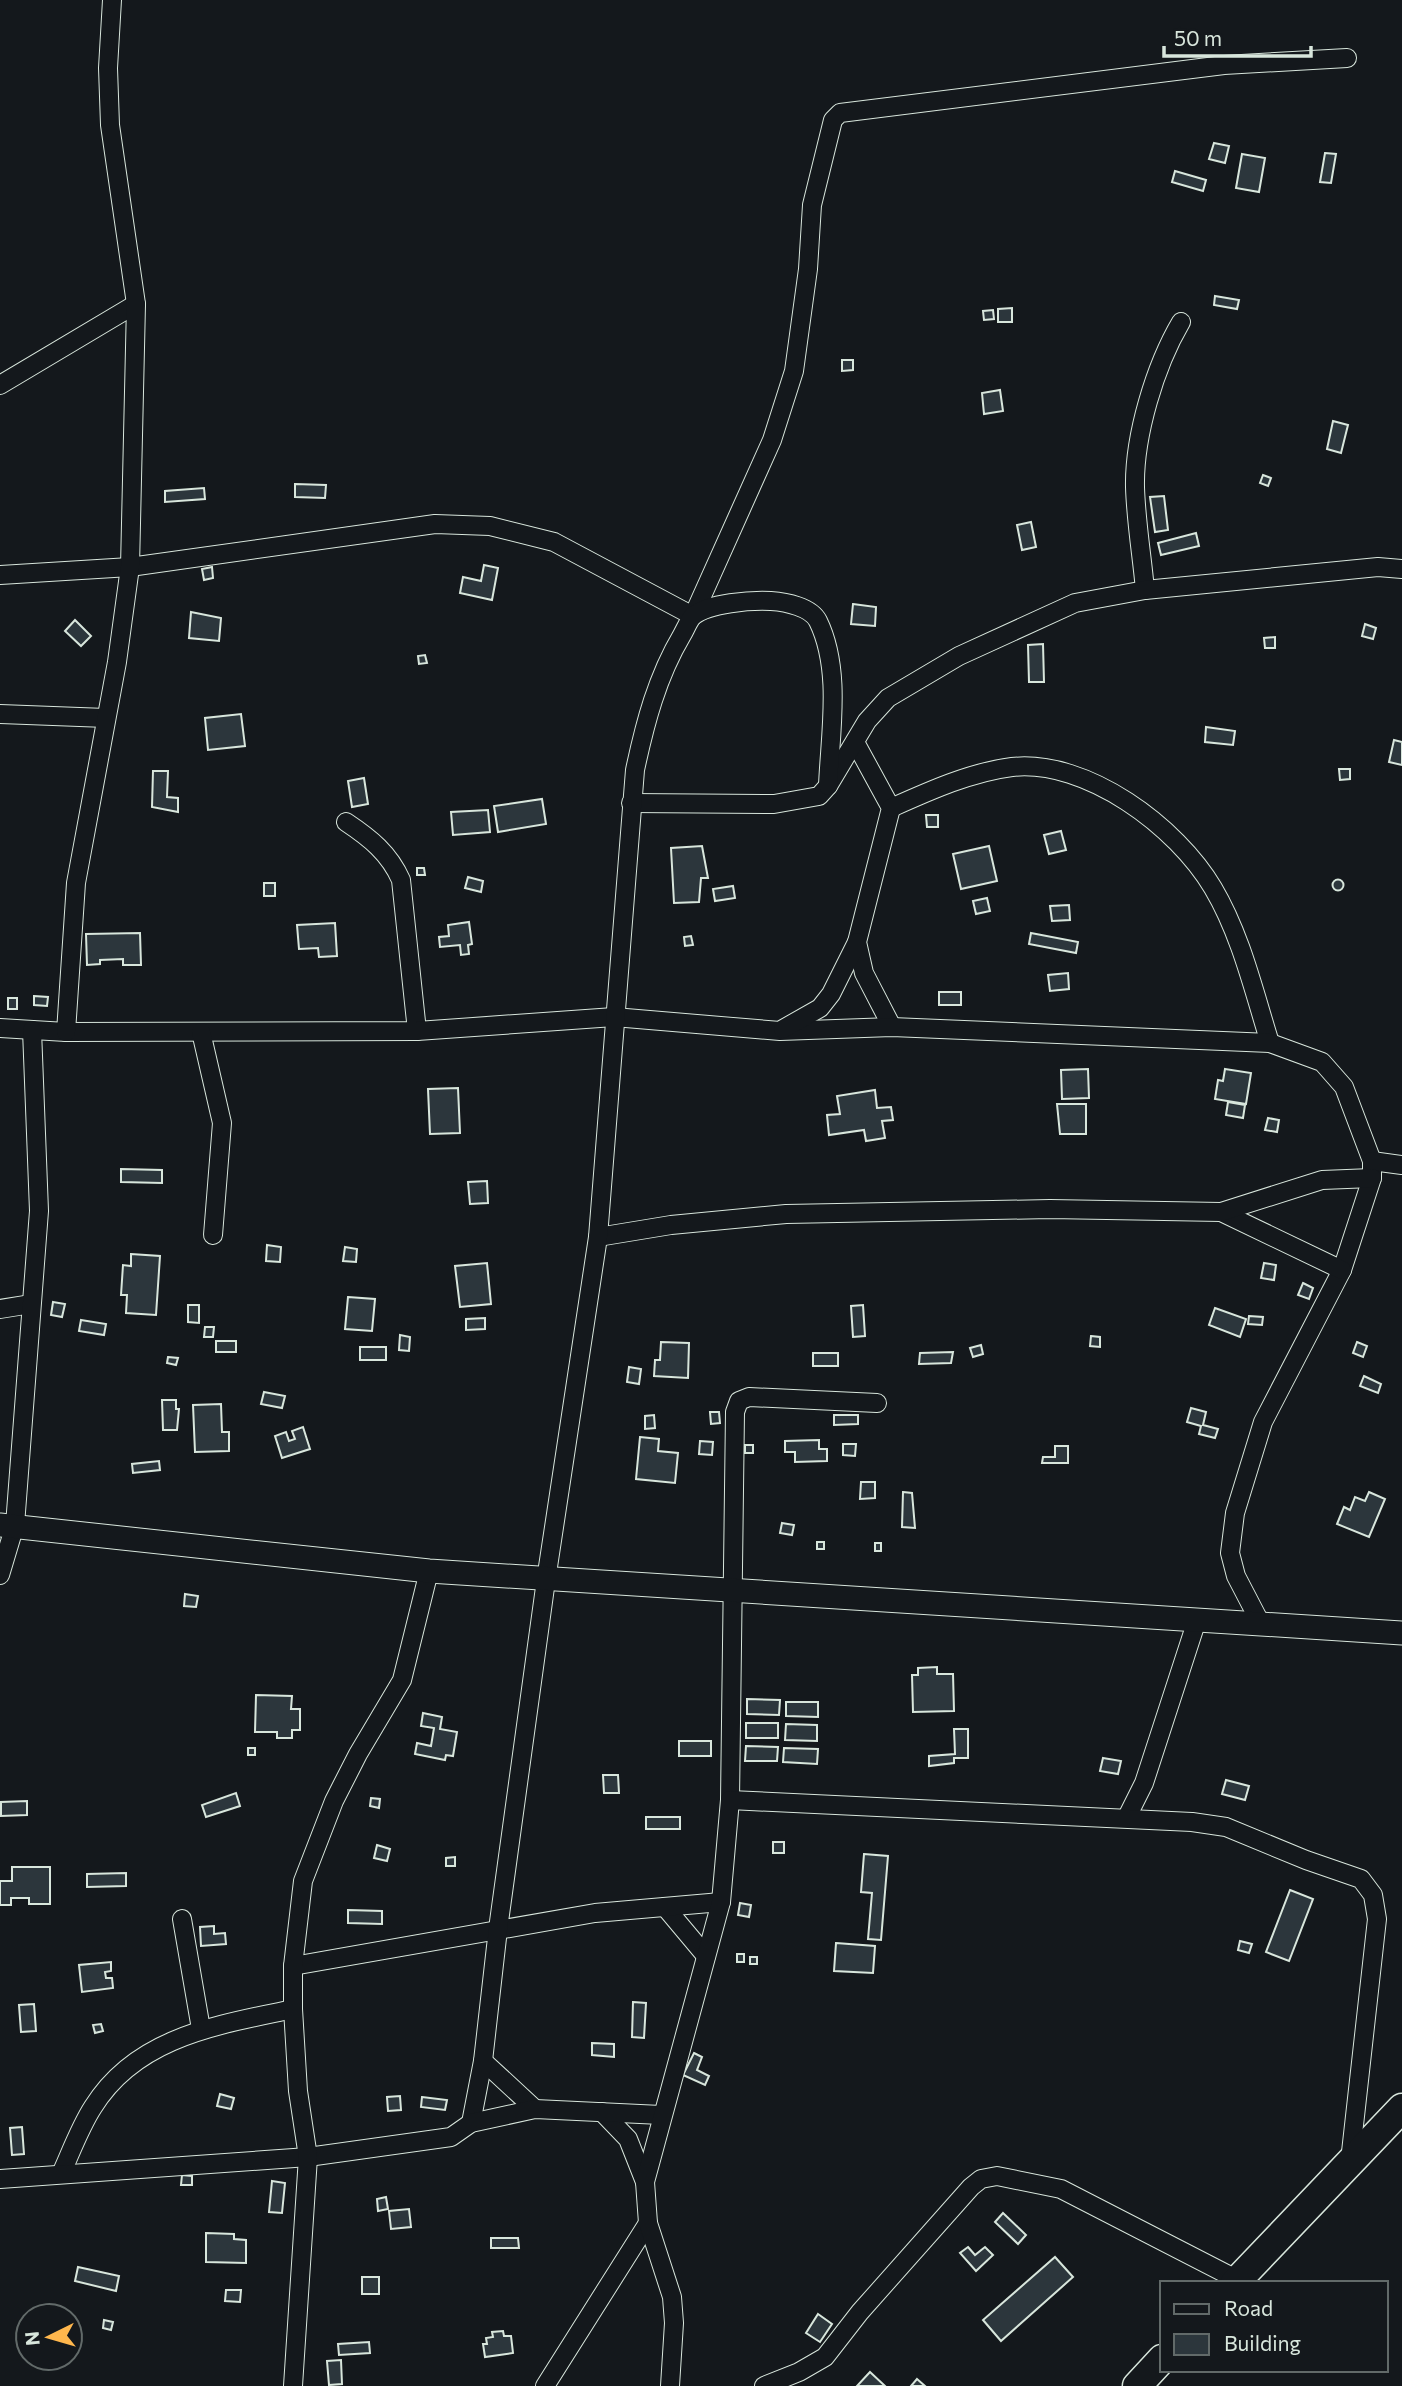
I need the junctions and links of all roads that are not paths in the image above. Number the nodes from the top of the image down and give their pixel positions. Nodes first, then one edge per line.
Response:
1 (112, 0) edge
2 (1347, 58) dead end
3 (136, 304) junction
4 (1181, 322) dead end
5 (0, 385) edge
6 (130, 568) junction
7 (1402, 569) edge
8 (0, 575) edge
9 (1145, 590) junction
10 (693, 616) junction
11 (0, 714) edge
12 (106, 718) junction
13 (855, 742) junction
14 (828, 786) junction
15 (631, 803) junction
16 (891, 808) junction
17 (346, 822) dead end
18 (857, 942) junction
19 (614, 1017) junction
20 (892, 1027) junction
21 (0, 1028) edge
22 (32, 1030) junction
23 (417, 1031) junction
24 (780, 1031) junction
25 (66, 1032) junction
26 (201, 1032) junction
27 (1270, 1043) junction
28 (1402, 1165) edge
29 (1372, 1170) junction
30 (1220, 1212) junction
31 (213, 1235) dead end
32 (598, 1237) junction
33 (1342, 1270) junction
34 (31, 1304) junction
35 (0, 1309) edge
36 (877, 1403) dead end
37 (8, 1525) edge
38 (429, 1571) junction
39 (0, 1574) edge
40 (546, 1580) junction
41 (731, 1592) junction
42 (1197, 1620) junction
43 (1261, 1624) junction
44 (1402, 1633) edge
45 (730, 1800) junction
46 (1127, 1817) junction
47 (720, 1902) junction
48 (665, 1906) junction
49 (182, 1919) dead end
50 (498, 1929) junction
51 (706, 1956) junction
52 (293, 1966) junction
53 (293, 2008) junction
54 (201, 2029) junction
55 (483, 2061) junction
56 (1402, 2108) edge
57 (535, 2109) junction
58 (602, 2112) junction
59 (661, 2115) junction
60 (471, 2123) junction
61 (308, 2157) junction
62 (1350, 2161) junction
63 (61, 2174) junction
64 (0, 2179) edge
65 (645, 2182) junction
66 (648, 2223) junction
67 (1237, 2281) edge
68 (1160, 2361) edge
69 (293, 2386) edge
70 (545, 2386) edge
71 (670, 2386) edge
72 (764, 2386) edge
73 (1137, 2386) edge

1 - 3 street
2 - 10 street
3 - 5 street
3 - 6 street
4 - 9 street
6 - 8 street
6 - 10 street
6 - 12 street
7 - 9 street
9 - 13 street
10 - 14 street
10 - 15 street
11 - 12 street
12 - 25 street
13 - 14 street
13 - 16 street
14 - 15 street
15 - 19 street
16 - 18 street
16 - 27 street
17 - 23 street
18 - 20 street
18 - 24 street
19 - 23 street
19 - 24 street
19 - 32 street
20 - 24 street
20 - 27 street
21 - 22 street
22 - 25 street
22 - 34 street
23 - 26 street
25 - 26 street
26 - 31 street
27 - 29 street
28 - 29 street
29 - 30 street
29 - 33 street
30 - 32 street
30 - 33 street
32 - 40 street
33 - 43 street
34 - 35 street
34 - 37 street
36 - 41 street
37 - 38 street
37 - 39 street
38 - 40 street
38 - 52 street
40 - 41 street
40 - 50 street
41 - 42 street
41 - 45 street
42 - 43 street
42 - 46 street
43 - 44 street
45 - 46 street
45 - 47 street
46 - 62 street
47 - 48 street
47 - 51 street
48 - 50 street
48 - 51 street
49 - 54 street
50 - 52 street
50 - 55 street
51 - 59 street
52 - 53 street
53 - 54 street
53 - 61 street
54 - 63 street
55 - 57 street
55 - 60 street
56 - 62 main road
57 - 58 street
57 - 60 street
58 - 59 street
58 - 65 street
59 - 65 street
60 - 61 street
61 - 63 street
61 - 69 street
62 - 67 main road
63 - 64 street
65 - 66 street
66 - 70 street
66 - 71 street
67 - 72 street
68 - 73 main road

